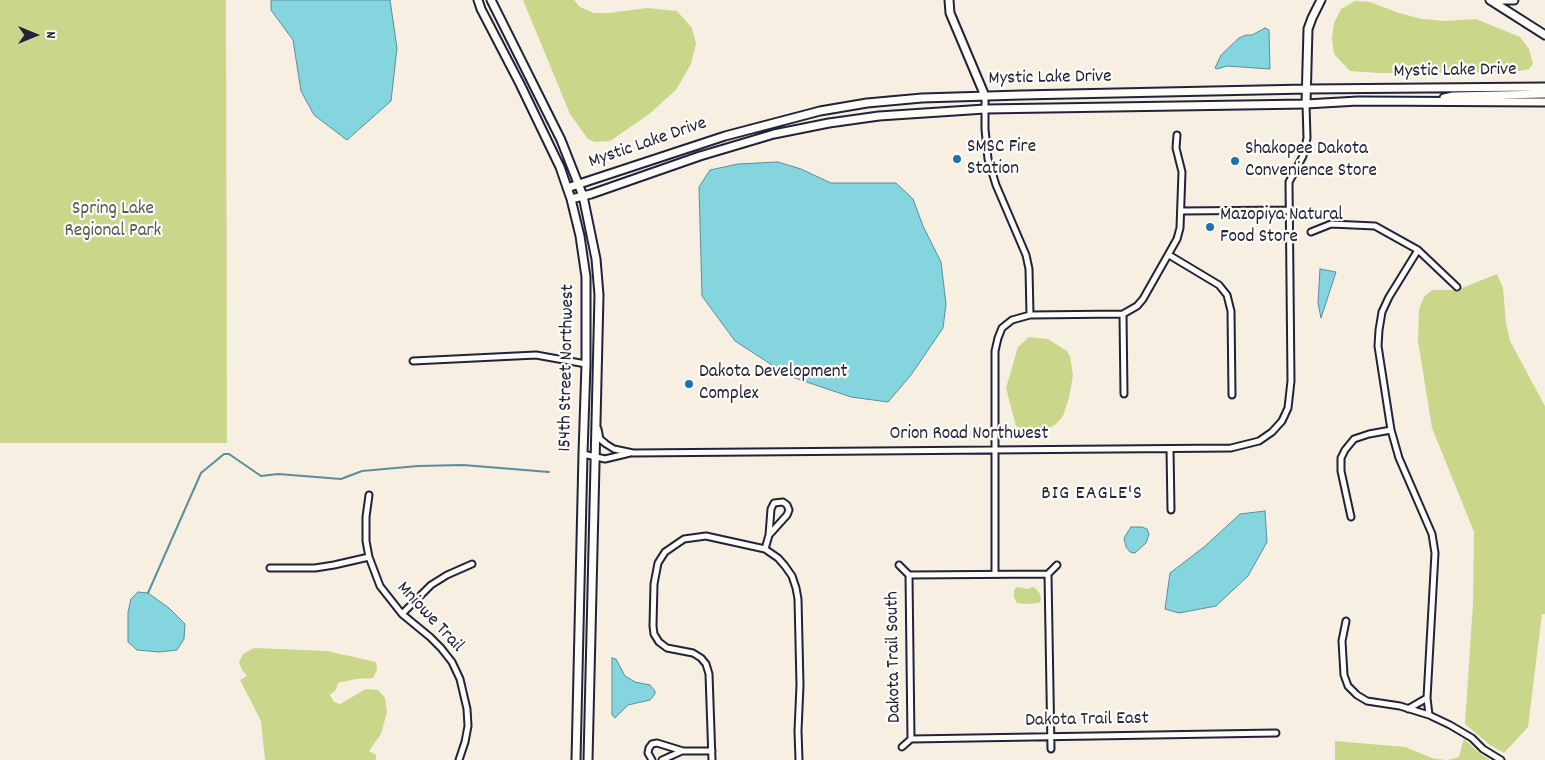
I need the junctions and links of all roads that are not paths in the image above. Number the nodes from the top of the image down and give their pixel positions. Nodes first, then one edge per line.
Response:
1 (478, 0) edge
2 (490, 0) edge
3 (948, 0) edge
4 (1320, 0) edge
5 (1492, 0) edge
6 (1514, 0) edge
7 (1545, 35) edge
8 (1545, 87) edge
9 (1307, 89) junction
10 (1545, 94) edge
11 (985, 96) junction
12 (1436, 101) junction
13 (1545, 102) edge
14 (1306, 104) junction
15 (985, 109) junction
16 (1177, 134) dead end
17 (578, 185) junction
18 (567, 188) junction
19 (582, 196) junction
20 (571, 199) junction
21 (1289, 210) junction
22 (1181, 211) junction
23 (1311, 232) dead end
24 (1418, 250) junction
25 (1169, 255) junction
26 (1457, 287) dead end
27 (1123, 314) junction
28 (1030, 315) junction
29 (413, 360) dead end
30 (586, 364) junction
31 (1124, 394) dead end
32 (1232, 395) dead end
33 (596, 424) junction
34 (1391, 430) junction
35 (1170, 449) junction
36 (995, 450) junction
37 (633, 453) junction
38 (583, 454) junction
39 (596, 457) junction
40 (369, 495) dead end
41 (1171, 510) dead end
42 (1351, 517) dead end
43 (769, 536) junction
44 (765, 549) junction
45 (369, 557) junction
46 (472, 564) dead end
47 (899, 565) dead end
48 (1057, 565) dead end
49 (270, 568) dead end
50 (909, 574) junction
51 (995, 574) junction
52 (1048, 574) junction
53 (402, 614) junction
54 (1346, 621) dead end
55 (1427, 698) junction
56 (1408, 708) junction
57 (1429, 715) junction
58 (1276, 732) dead end
59 (1051, 737) junction
60 (911, 739) junction
61 (902, 747) dead end
62 (1051, 749) dead end
63 (683, 751) junction
64 (712, 751) junction
65 (459, 760) edge
66 (576, 760) edge
67 (588, 760) edge
68 (652, 760) edge
69 (662, 760) edge
70 (712, 760) edge
71 (798, 760) edge
72 (1501, 760) edge

1 - 18 street, 154th Street Northwest
2 - 17 street, 154th Street Northwest
3 - 11 street
4 - 9 street
5 - 6 street
5 - 7 street
8 - 9 street, Mystic Lake Drive
9 - 11 street, Mystic Lake Drive
9 - 14 street
10 - 12 street, Mystic Lake Drive
11 - 15 street
11 - 17 street, Mystic Lake Drive
12 - 13 street, Mystic Lake Drive
12 - 14 street, Mystic Lake Drive
14 - 15 street, Mystic Lake Drive
14 - 21 street
15 - 19 street, Mystic Lake Drive
15 - 28 street
16 - 22 street
17 - 18 street, Mystic Lake Drive
17 - 19 street, 154th Street Northwest
18 - 20 street, 154th Street Northwest
19 - 20 street, Mystic Lake Drive
19 - 33 street, 154th Street Northwest
20 - 30 street, 154th Street Northwest
21 - 22 street
21 - 35 street, Orion Road Northwest
22 - 25 street
23 - 24 street
24 - 26 street
24 - 34 street
25 - 27 street
25 - 32 street
27 - 28 street
27 - 31 street
28 - 36 street
29 - 30 street
30 - 38 street, 154th Street Northwest
33 - 37 street, Orion Road Northwest
33 - 39 street, 154th Street Northwest
34 - 42 street
34 - 55 street
35 - 36 street, Orion Road Northwest
35 - 41 street
36 - 37 street, Orion Road Northwest
36 - 51 street
37 - 39 street, Orion Road Northwest
38 - 39 street, Orion Road Northwest
38 - 66 street, 154th Street Northwest
39 - 67 street, 154th Street Northwest
40 - 45 street, Mniowe Trail
43 - 43 street
43 - 44 street
44 - 64 street
44 - 71 street
45 - 49 street
45 - 53 street, Mniowe Trail
46 - 53 street
47 - 50 street
48 - 52 street
50 - 51 street
50 - 60 street, Dakota Trail South
51 - 52 street
52 - 59 street
53 - 65 street, Mniowe Trail
54 - 56 street
55 - 56 street
55 - 57 street
56 - 57 street
57 - 72 street
58 - 59 street, Dakota Trail East
59 - 60 street, Dakota Trail East
59 - 62 street
60 - 61 street
63 - 64 street
63 - 68 street
63 - 69 street
64 - 70 street

